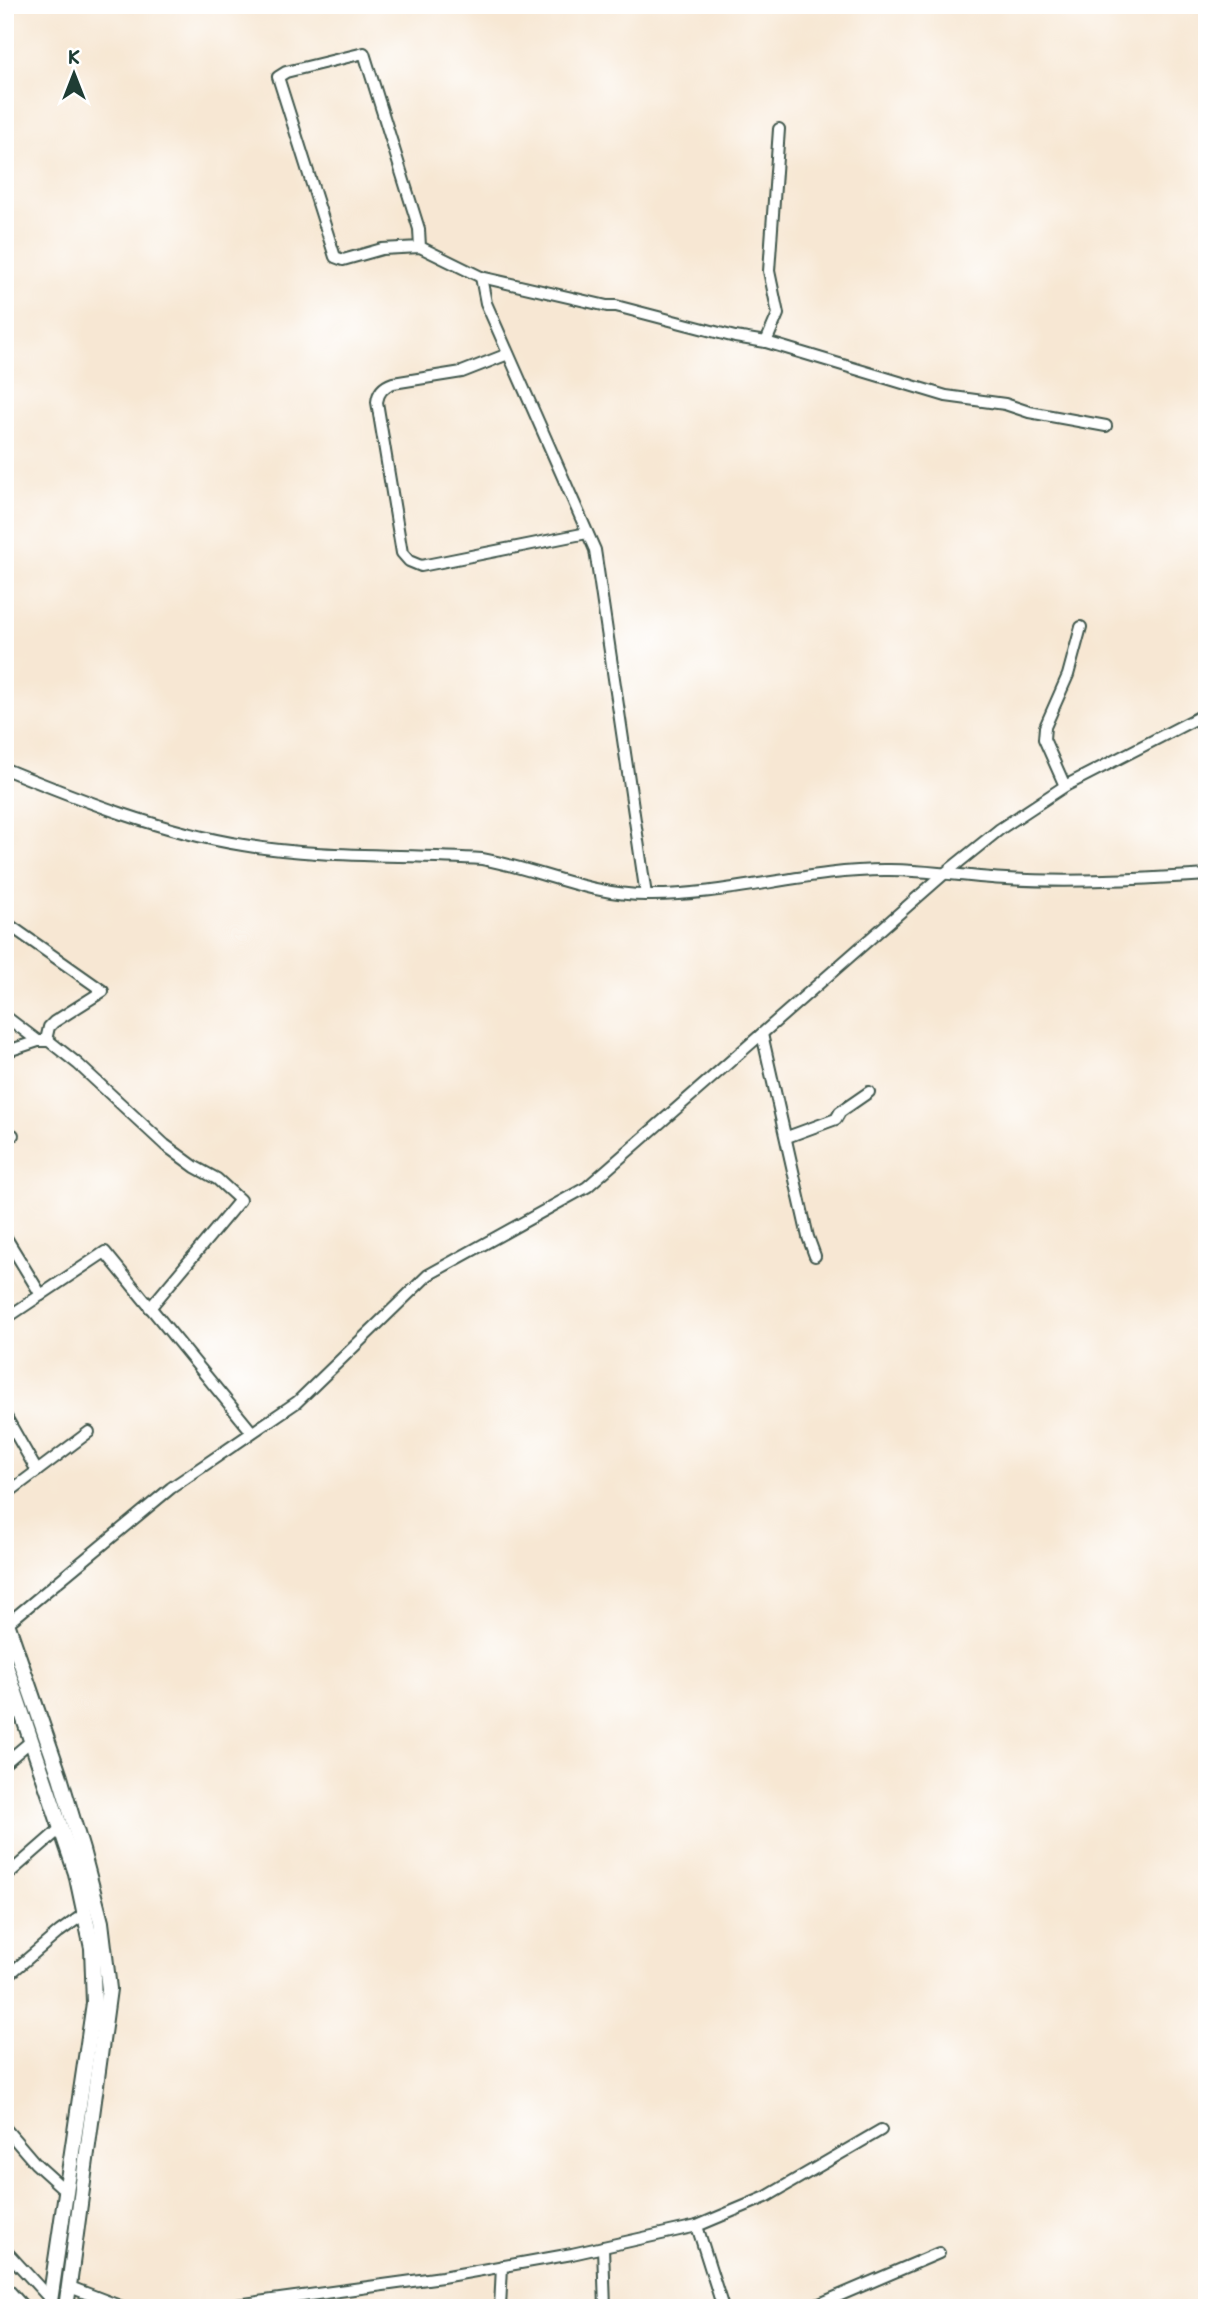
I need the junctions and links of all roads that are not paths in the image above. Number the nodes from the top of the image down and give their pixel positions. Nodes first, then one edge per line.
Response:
1 (779, 129) dead end
2 (420, 247) junction
3 (481, 277) junction
4 (766, 342) junction
5 (508, 354) junction
6 (1106, 426) dead end
7 (587, 533) junction
8 (1081, 626) dead end
9 (1207, 713) edge
10 (5, 769) edge
11 (1065, 786) junction
12 (944, 874) junction
13 (1207, 875) edge
14 (646, 895) junction
15 (5, 922) edge
16 (5, 1016) edge
17 (762, 1034) junction
18 (42, 1040) junction
19 (5, 1052) edge
20 (869, 1092) dead end
21 (787, 1137) junction
22 (5, 1236) edge
23 (815, 1256) dead end
24 (41, 1295) junction
25 (150, 1308) junction
26 (5, 1319) edge
27 (5, 1415) edge
28 (89, 1432) dead end
29 (253, 1432) junction
30 (37, 1471) junction
31 (5, 1495) edge
32 (6, 1623) edge
33 (5, 1663) edge
34 (31, 1741) junction
35 (5, 1763) edge
36 (61, 1828) junction
37 (5, 1877) edge
38 (84, 1914) junction
39 (5, 1978) edge
40 (5, 2128) edge
41 (881, 2130) dead end
42 (67, 2192) junction
43 (697, 2226) junction
44 (603, 2247) junction
45 (5, 2250) edge
46 (939, 2253) dead end
47 (502, 2266) junction
48 (5, 2286) edge
49 (70, 2287) junction
50 (49, 2304) edge
51 (25, 2308) edge
52 (66, 2308) edge
53 (125, 2308) edge
54 (214, 2308) edge
55 (500, 2308) edge
56 (605, 2308) edge
57 (723, 2308) edge
58 (810, 2308) edge

1 - 4 street
2 - 2 street
2 - 3 street
3 - 4 street
3 - 5 street
4 - 6 street
5 - 7 street
5 - 7 street
7 - 14 street
8 - 11 street
9 - 11 street
10 - 14 street
11 - 12 street
12 - 13 street
12 - 14 street
12 - 17 street
15 - 18 street
16 - 18 street
17 - 21 street
17 - 29 street
18 - 19 street
18 - 25 street
20 - 21 street
21 - 23 street
22 - 24 street
24 - 25 street
24 - 26 street
25 - 29 street
27 - 30 street
28 - 30 street
29 - 32 street
30 - 31 street
32 - 49 street
33 - 34 street
34 - 35 street
34 - 36 street
36 - 37 street
36 - 38 street
38 - 39 street
38 - 42 street
40 - 42 street
41 - 43 street
42 - 50 street
43 - 44 street
43 - 57 street
44 - 47 street
44 - 56 street
45 - 50 street
46 - 58 street
47 - 54 street
47 - 55 street
48 - 51 street
49 - 52 street
49 - 53 street

